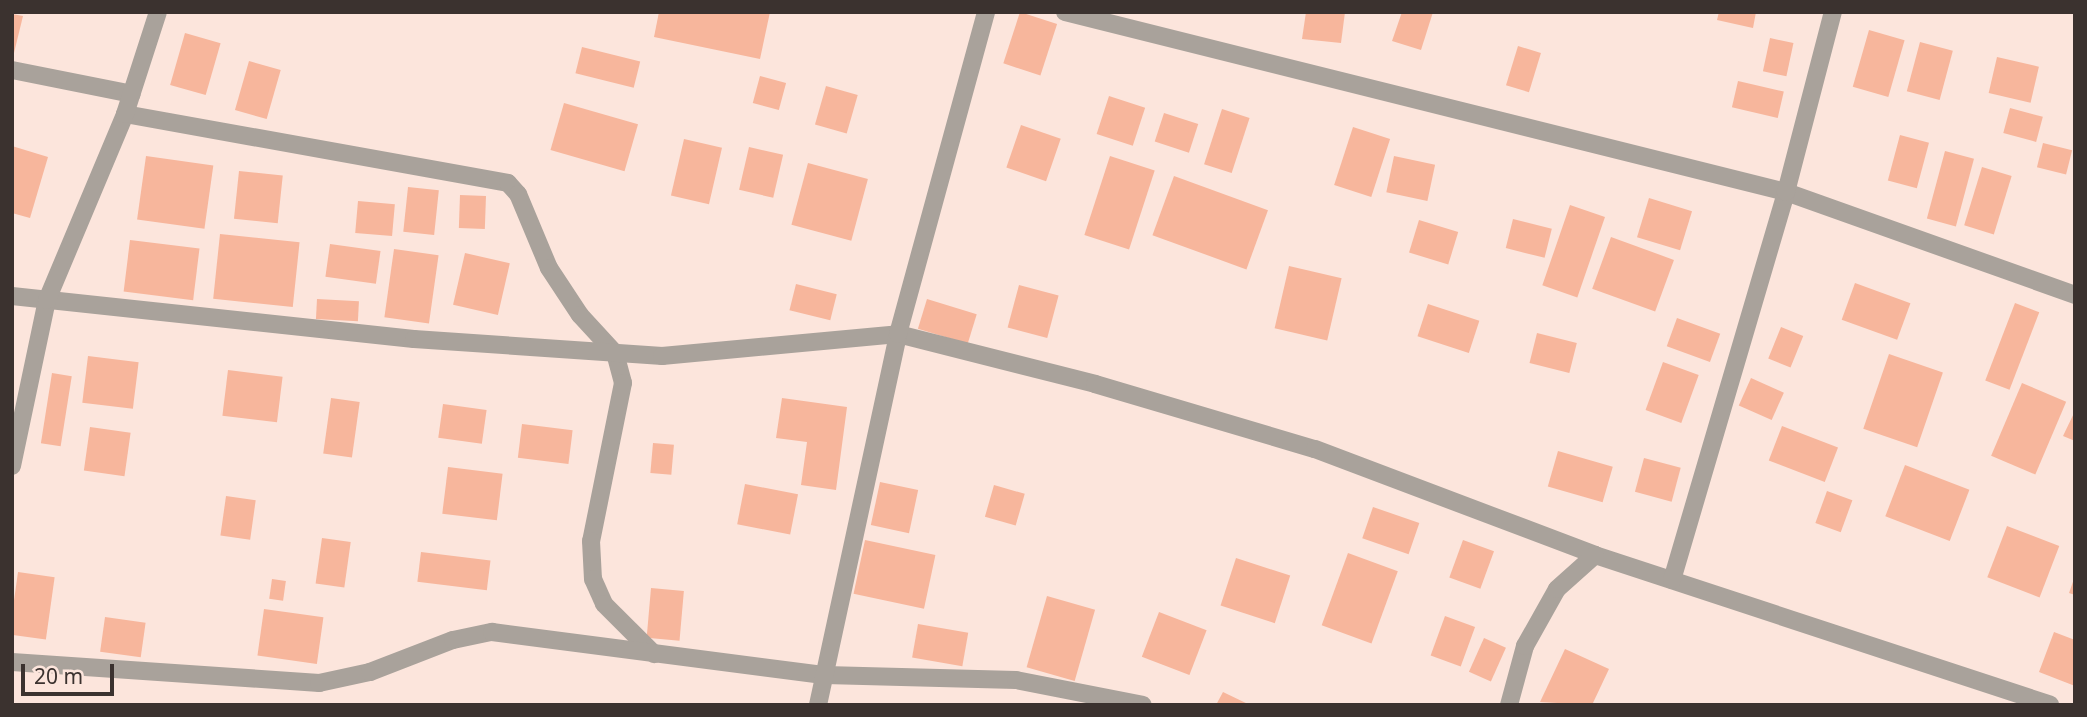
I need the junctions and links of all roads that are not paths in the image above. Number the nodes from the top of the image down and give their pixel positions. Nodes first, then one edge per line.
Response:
1 (158, 12) edge
2 (986, 12) edge
3 (1065, 12) edge
4 (1833, 12) edge
5 (12, 70) edge
6 (132, 94) junction
7 (125, 114) junction
8 (1786, 192) junction
9 (2075, 295) edge
10 (12, 296) edge
11 (47, 300) junction
12 (898, 334) junction
13 (615, 353) junction
14 (12, 467) edge
15 (1595, 555) junction
16 (1672, 580) junction
17 (654, 654) junction
18 (12, 662) edge
19 (825, 675) junction
20 (818, 705) edge
21 (1143, 705) edge
22 (1509, 705) edge
23 (2050, 705) edge

1 - 6 street
2 - 12 street
3 - 8 street
4 - 8 street
5 - 6 street
6 - 7 street
7 - 11 street
7 - 13 street
8 - 9 street
8 - 16 street
10 - 11 street
11 - 13 street
11 - 14 street
12 - 13 street
12 - 15 street
12 - 19 street
13 - 17 street
15 - 16 street
15 - 22 street
16 - 23 street
17 - 18 street
17 - 19 street
19 - 20 street
19 - 21 street

